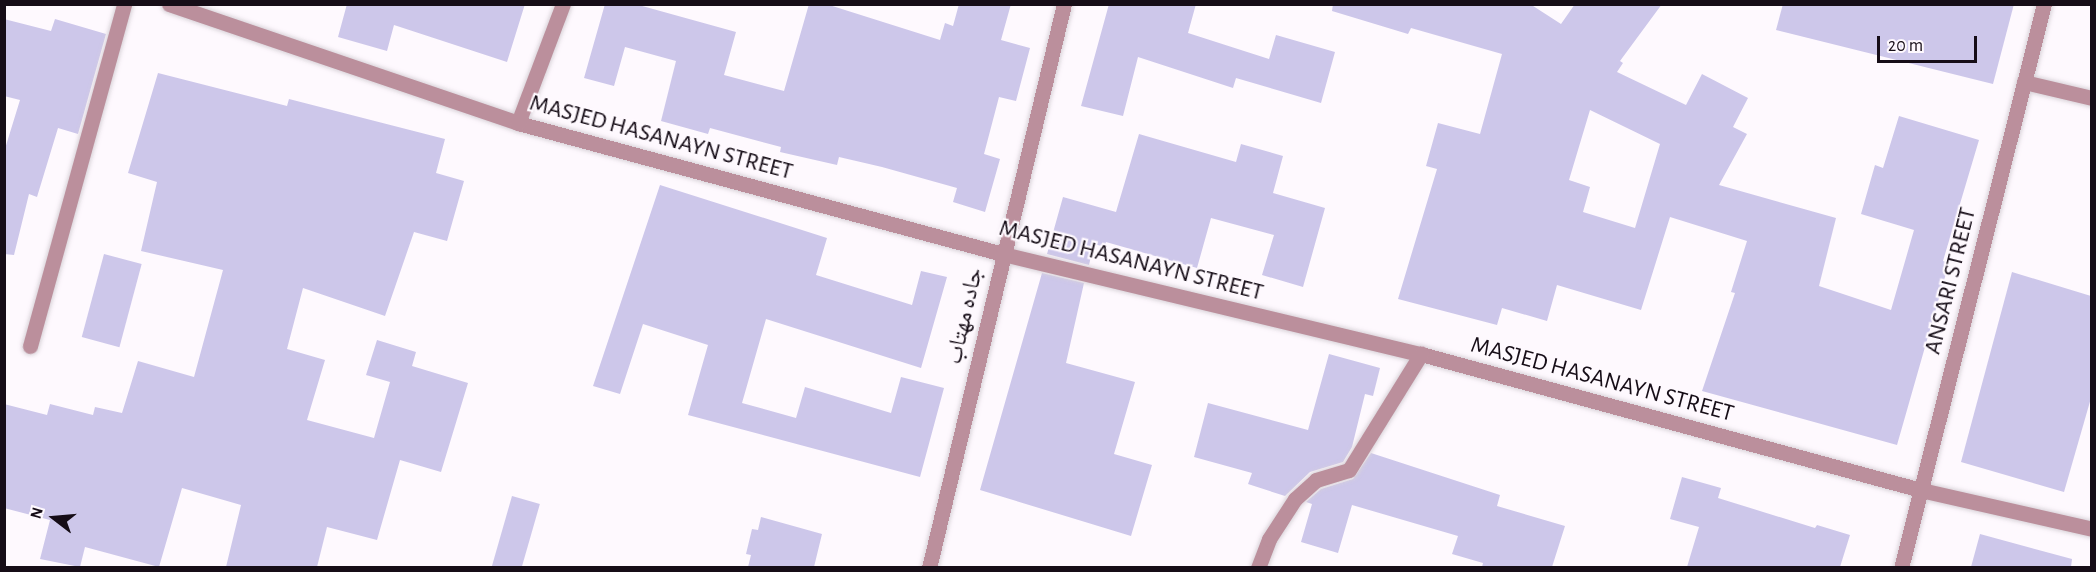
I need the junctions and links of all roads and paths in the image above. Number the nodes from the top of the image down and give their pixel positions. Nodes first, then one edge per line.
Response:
1 (124, 4) edge
2 (168, 4) edge
3 (563, 4) edge
4 (1064, 4) edge
5 (2044, 4) edge
6 (2024, 82) junction
7 (2091, 98) edge
8 (518, 123) junction
9 (1003, 254) junction
10 (30, 346) dead end
11 (1421, 354) junction
12 (1921, 490) junction
13 (2091, 529) edge
14 (929, 567) edge
15 (1258, 567) edge
16 (1901, 567) edge

1 - 10 street
2 - 8 street, MASJED HASANAYN STREET
3 - 8 street
4 - 9 street, جاده مهتاب
5 - 6 street, ANSARI STREET
6 - 7 street
6 - 12 street, ANSARI STREET
8 - 9 street, MASJED HASANAYN STREET
9 - 11 street, MASJED HASANAYN STREET
9 - 14 street, جاده مهتاب
11 - 12 street, MASJED HASANAYN STREET
11 - 15 street
12 - 13 street, MASJED HASANAYN STREET
12 - 16 street, ANSARI STREET

